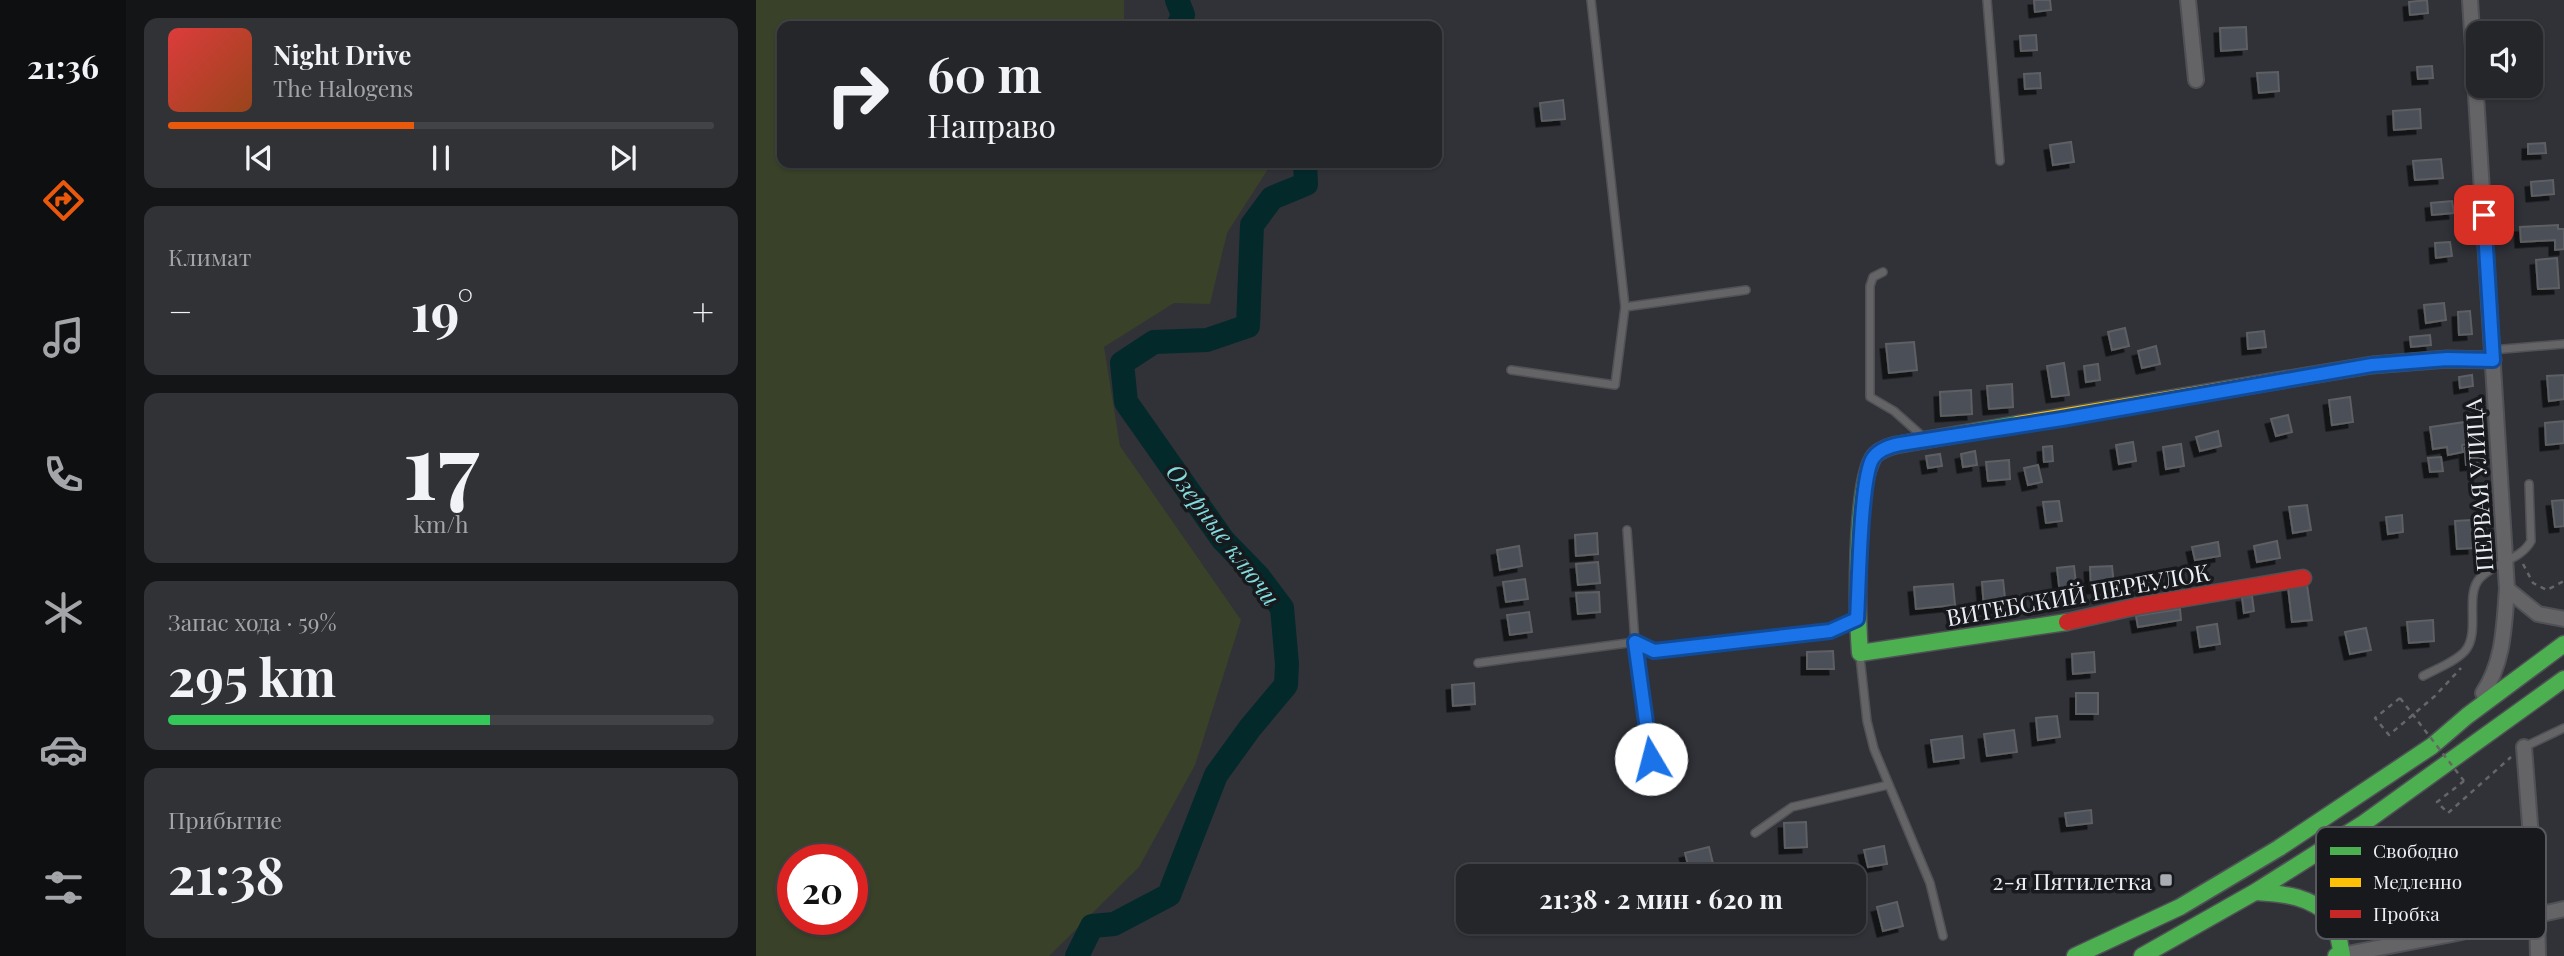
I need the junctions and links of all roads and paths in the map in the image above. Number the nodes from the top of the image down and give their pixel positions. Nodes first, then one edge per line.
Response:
1 (1591, 0) edge
2 (1987, 0) edge
3 (2188, 0) edge
4 (2470, 0) edge
5 (2196, 80) dead end
6 (2000, 161) dead end
7 (1883, 272) dead end
8 (1746, 290) dead end
9 (1625, 307) junction
10 (2564, 344) edge
11 (2493, 355) junction
12 (1511, 370) dead end
13 (1926, 441) junction
14 (2529, 484) dead end
15 (1627, 530) dead end
16 (2506, 559) junction
17 (2303, 578) dead end
18 (2507, 589) junction
19 (1857, 619) junction
20 (2564, 619) edge
21 (1635, 642) junction
22 (2564, 644) edge
23 (1860, 653) junction
24 (1478, 663) dead end
25 (2423, 676) dead end
26 (2564, 679) edge
27 (2467, 716) junction
28 (2375, 718) dead end
29 (2564, 728) edge
30 (2524, 747) junction
31 (1654, 782) dead end
32 (1888, 786) junction
33 (2357, 827) edge
34 (2530, 827) edge
35 (1755, 833) dead end
36 (2316, 854) edge
37 (2256, 892) junction
38 (2316, 903) edge
39 (2564, 909) edge
40 (2546, 913) edge
41 (1942, 936) dead end
42 (2430, 939) edge
43 (2368, 953) edge
44 (2339, 955) edge
45 (2075, 956) edge
46 (2141, 956) edge

1 - 9 lane
2 - 6 lane
3 - 5 street
4 - 11 street, ПЕРВАЯ УЛИЦА
7 - 13 lane
8 - 9 lane
9 - 12 lane
10 - 11 lane
11 - 13 main road
11 - 16 street, ПЕРВАЯ УЛИЦА
13 - 19 main road
14 - 16 lane
15 - 21 lane
16 - 18 street, ПЕРВАЯ УЛИЦА
16 - 25 lane
17 - 23 main road, ВИТЕБСКИЙ ПЕРЕУЛОК
18 - 20 street
18 - 27 street, ПЕРВАЯ УЛИЦА
19 - 21 lane
19 - 23 main road
21 - 24 lane
21 - 31 lane
22 - 27 main road
23 - 32 lane
26 - 33 main road
27 - 45 main road
28 - 30 path, bridge
29 - 30 lane
30 - 34 street
32 - 35 lane
32 - 41 lane
36 - 37 main road
37 - 38 main road
37 - 46 main road
39 - 40 street
42 - 43 street
43 - 44 street

